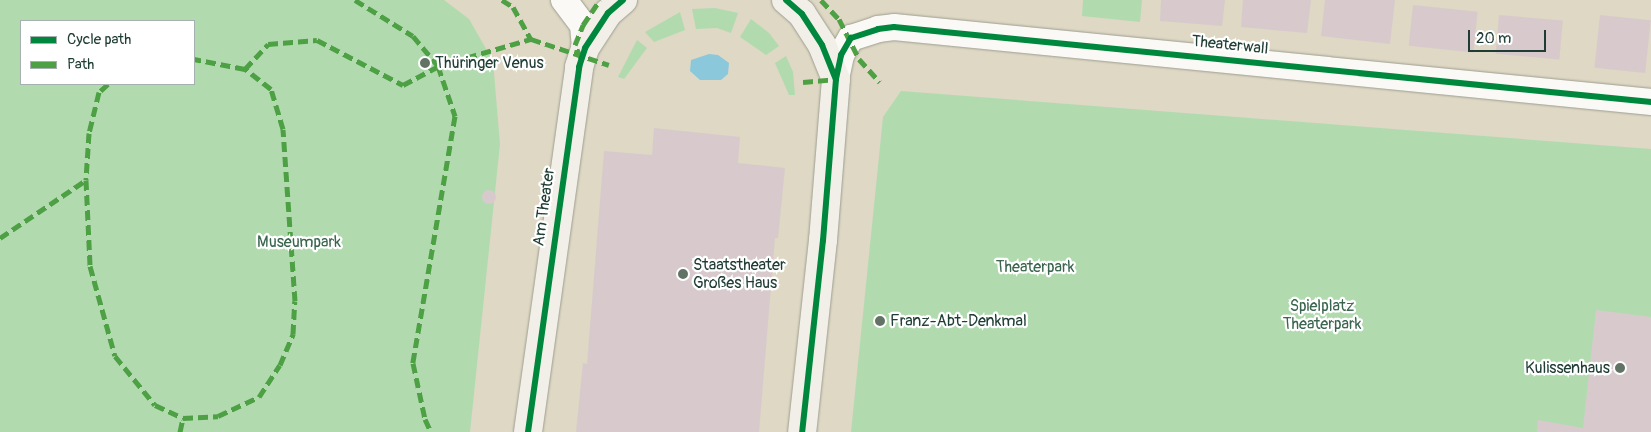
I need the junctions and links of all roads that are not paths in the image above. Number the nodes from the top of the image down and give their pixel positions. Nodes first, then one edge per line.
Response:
1 (564, 0) edge
2 (623, 0) edge
3 (786, 0) edge
4 (810, 26) junction
5 (851, 38) junction
6 (584, 48) junction
7 (836, 80) junction
8 (1651, 102) edge
9 (528, 432) edge
10 (802, 432) edge

1 - 6 street
2 - 6 street, Am Theater
3 - 4 street
4 - 5 street
4 - 7 street
5 - 7 street
5 - 8 street, Theaterwall
6 - 9 street, Am Theater
7 - 10 street

